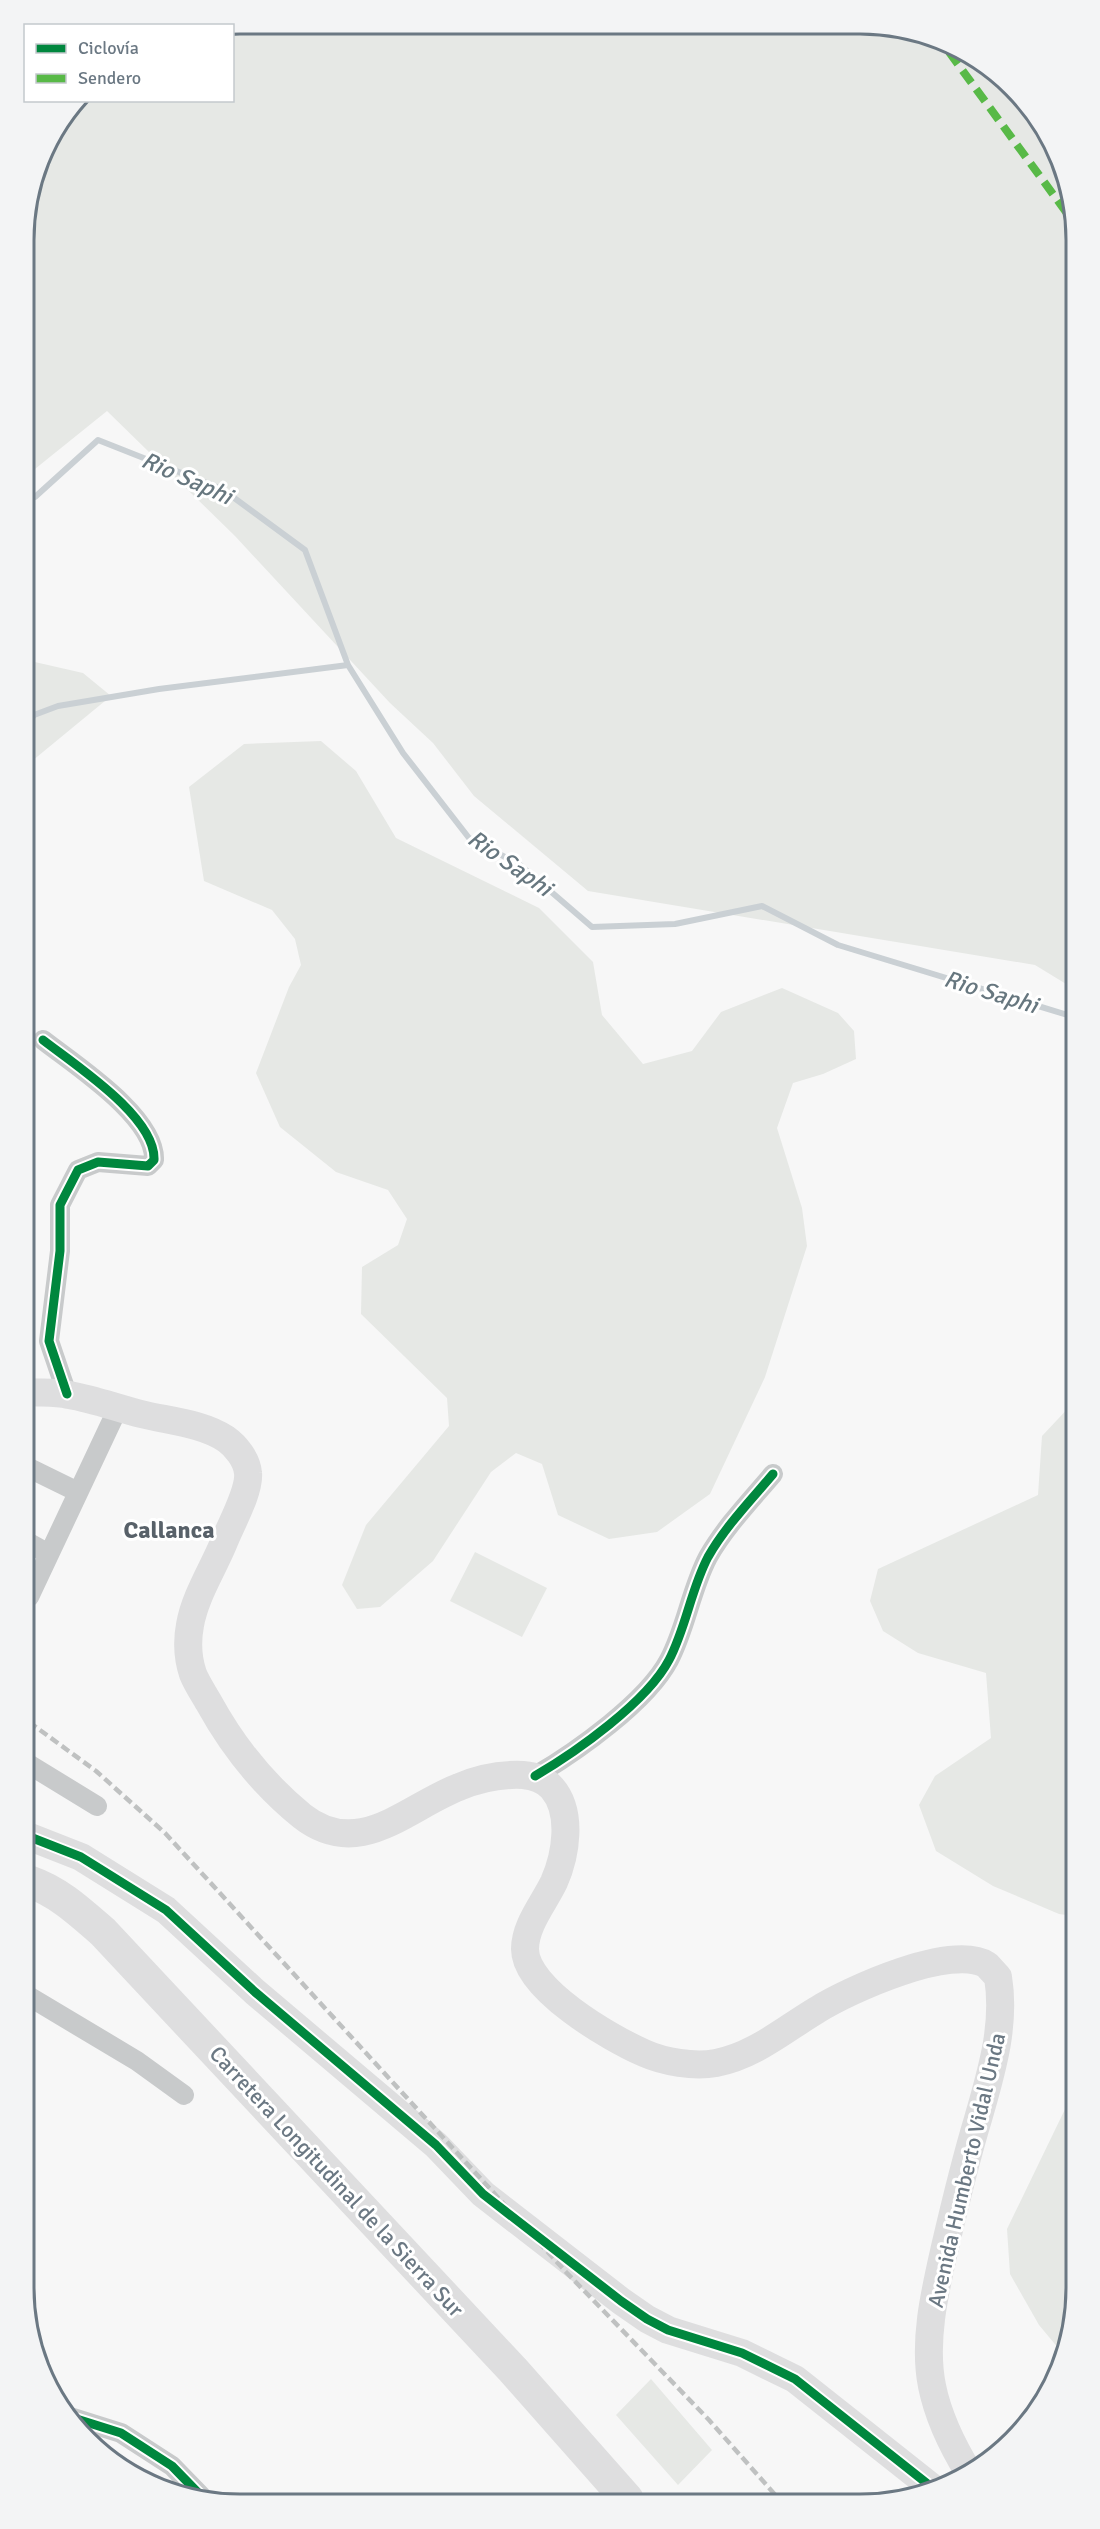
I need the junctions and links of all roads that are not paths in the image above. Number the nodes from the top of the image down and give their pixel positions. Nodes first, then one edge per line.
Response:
1 (43, 1040) dead end
2 (34, 1392) edge
3 (67, 1394) junction
4 (118, 1408) junction
5 (34, 1470) edge
6 (773, 1474) dead end
7 (78, 1492) junction
8 (34, 1546) edge
9 (49, 1554) junction
10 (34, 1586) edge
11 (34, 1768) edge
12 (535, 1776) junction
13 (97, 1806) dead end
14 (34, 1839) edge
15 (34, 1884) edge
16 (34, 1999) edge
17 (183, 2095) dead end
18 (83, 2421) edge
19 (964, 2466) edge
20 (926, 2483) edge
21 (195, 2489) edge
22 (623, 2494) edge

1 - 3 street
2 - 3 main road
3 - 4 main road
4 - 7 street
4 - 12 main road
5 - 7 street
6 - 12 street
7 - 9 street
8 - 9 street
9 - 10 street
11 - 13 street
12 - 19 main road, Avenida Humberto Vidal Unda
14 - 20 main road
15 - 22 highway, Carretera Longitudinal de la Sierra Sur
16 - 17 street
18 - 21 street

